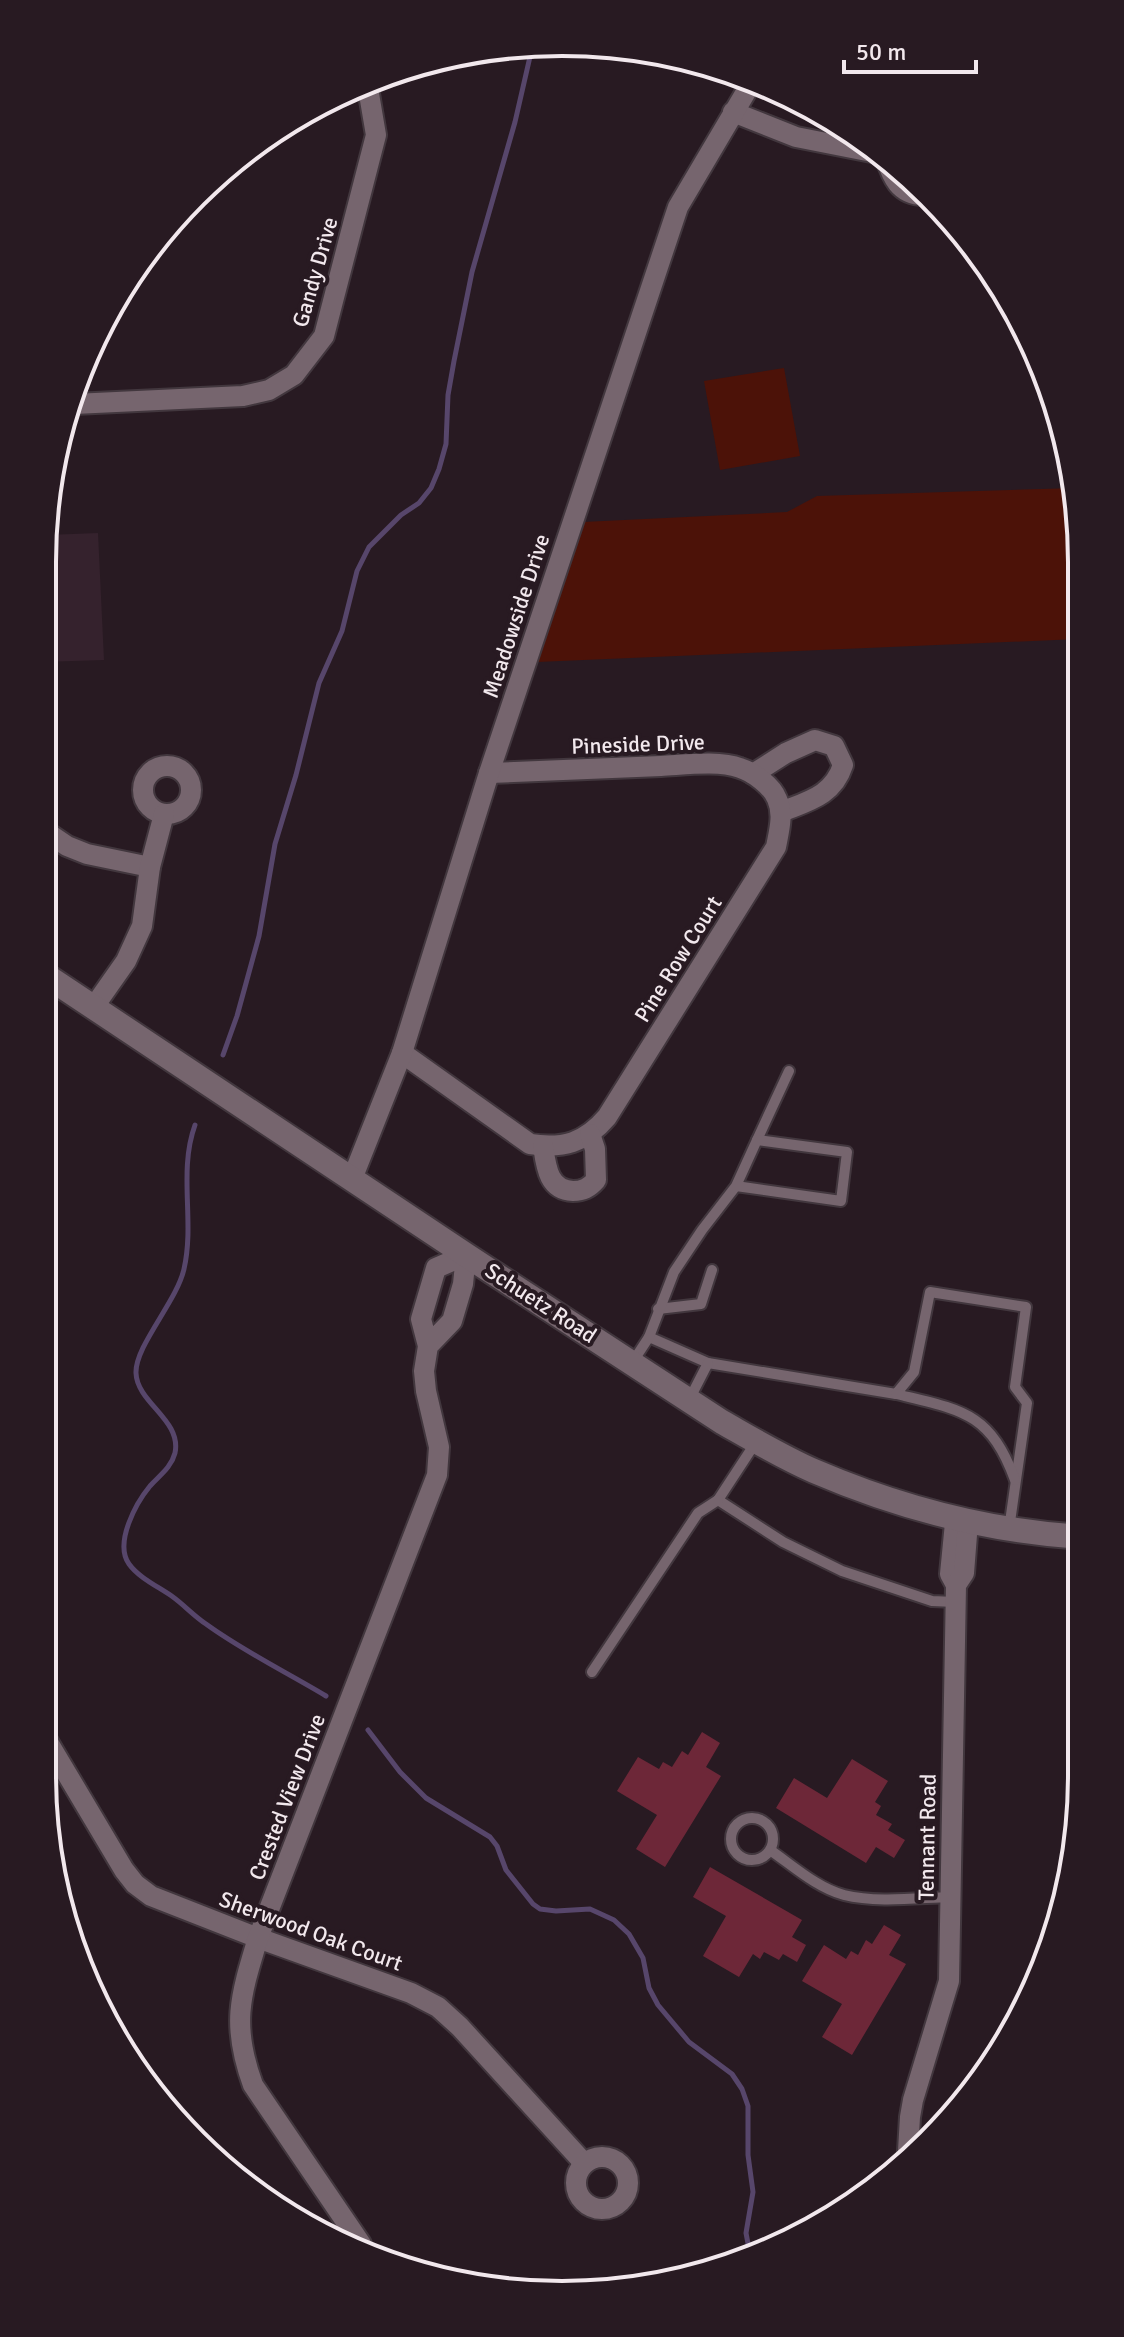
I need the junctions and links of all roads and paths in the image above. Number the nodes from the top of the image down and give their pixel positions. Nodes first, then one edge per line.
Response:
1 (746, 91) edge
2 (365, 96) edge
3 (733, 112) junction
4 (853, 148) edge
5 (82, 404) edge
6 (489, 773) junction
7 (753, 774) junction
8 (779, 805) junction
9 (164, 814) dead end
10 (56, 839) edge
11 (150, 867) junction
12 (56, 983) edge
13 (93, 1008) junction
14 (402, 1053) junction
15 (789, 1071) dead end
16 (590, 1134) junction
17 (757, 1140) junction
18 (543, 1146) junction
19 (352, 1179) junction
20 (736, 1186) junction
21 (466, 1255) junction
22 (712, 1270) dead end
23 (658, 1309) junction
24 (649, 1337) junction
25 (428, 1346) junction
26 (632, 1363) junction
27 (708, 1363) junction
28 (896, 1394) junction
29 (689, 1400) junction
30 (757, 1441) junction
31 (1015, 1481) junction
32 (718, 1500) junction
33 (962, 1521) junction
34 (1009, 1530) junction
35 (1068, 1536) edge
36 (956, 1594) junction
37 (592, 1672) dead end
38 (56, 1756) edge
39 (770, 1850) junction
40 (950, 1897) junction
41 (258, 1938) junction
42 (908, 2144) edge
43 (584, 2163) dead end
44 (356, 2237) edge

1 - 3 street, Meadowside Drive
2 - 5 street, Gandy Drive
3 - 4 street
3 - 6 street, Meadowside Drive
6 - 7 street, Pineside Drive
6 - 14 street, Meadowside Drive
7 - 8 street
7 - 8 street
8 - 16 street, Pine Row Court
9 - 11 street
10 - 11 street
11 - 13 street
12 - 13 main road, Schuetz Road
13 - 19 main road, Schuetz Road
14 - 18 street
14 - 19 street, Meadowside Drive
15 - 17 lane
16 - 18 street
16 - 18 street
17 - 20 lane
17 - 20 lane
19 - 21 main road, Schuetz Road
20 - 23 lane
21 - 25 street
21 - 25 street, Crested View Drive
21 - 26 main road, Schuetz Road
22 - 23 lane
23 - 24 lane
24 - 26 lane
24 - 27 lane
25 - 41 street, Crested View Drive
26 - 29 main road, Schuetz Road
27 - 28 lane
27 - 29 lane
28 - 31 lane
28 - 31 lane
29 - 30 main road, Schuetz Road
30 - 32 lane
30 - 33 main road, Schuetz Road
31 - 34 lane
32 - 36 lane
32 - 37 lane
33 - 34 main road, Schuetz Road
33 - 36 street, Tennant Road
34 - 35 main road, Schuetz Road
36 - 40 street, Tennant Road
38 - 41 street, Sherwood Oak Court
39 - 39 lane
39 - 40 lane
40 - 42 street, Tennant Road
41 - 43 street, Sherwood Oak Court
41 - 44 street, Crested View Drive

